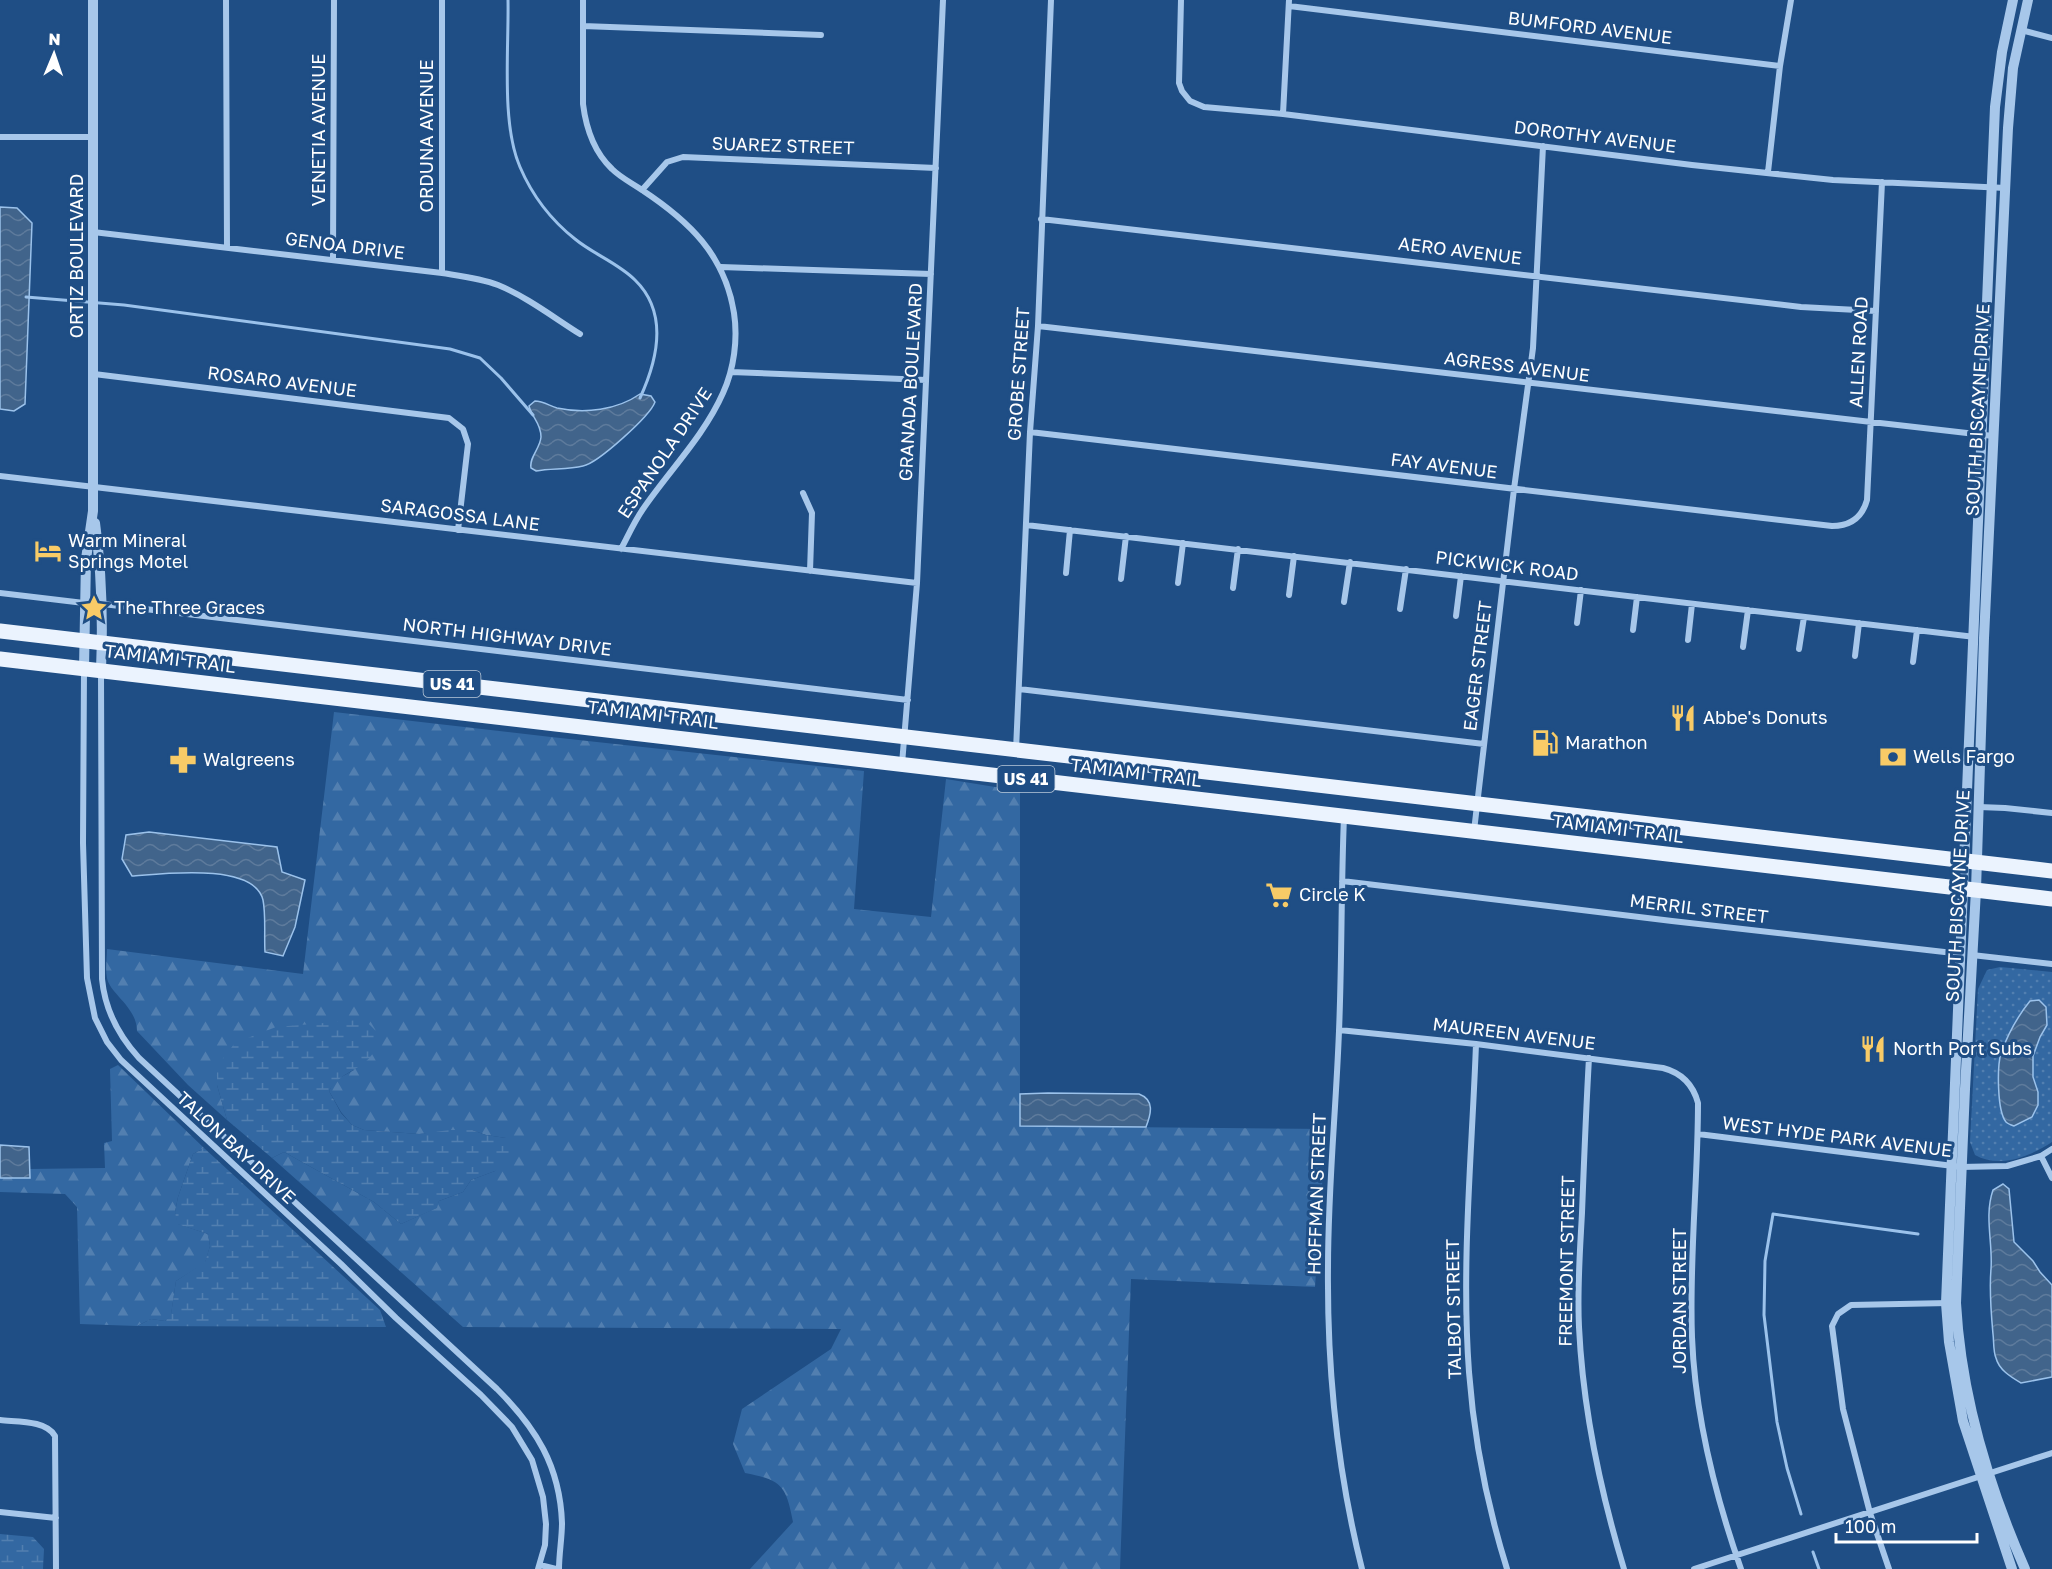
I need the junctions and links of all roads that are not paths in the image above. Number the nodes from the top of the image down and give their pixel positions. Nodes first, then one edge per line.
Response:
1 (93, 0) edge
2 (226, 0) edge
3 (334, 0) edge
4 (442, 0) edge
5 (583, 0) edge
6 (943, 0) edge
7 (1051, 0) edge
8 (1181, 0) edge
9 (1791, 0) edge
10 (2013, 0) edge
11 (2028, 0) edge
12 (1289, 3) edge
13 (583, 26) junction
14 (2020, 30) junction
15 (821, 35) dead end
16 (2052, 38) edge
17 (1780, 66) junction
18 (1283, 114) junction
19 (93, 136) junction
20 (0, 137) edge
21 (1543, 146) junction
22 (936, 168) junction
23 (1768, 172) junction
24 (1882, 182) junction
25 (1992, 187) junction
26 (2006, 188) junction
27 (642, 190) junction
28 (1041, 219) junction
29 (93, 232) junction
30 (227, 247) junction
31 (333, 260) junction
32 (721, 267) junction
33 (442, 273) junction
34 (931, 274) junction
35 (1538, 276) junction
36 (1876, 311) junction
37 (1038, 326) junction
38 (580, 334) dead end
39 (731, 372) junction
40 (94, 375) junction
41 (926, 380) junction
42 (1529, 383) junction
43 (1870, 422) junction
44 (1030, 432) junction
45 (1982, 435) junction
46 (1993, 436) junction
47 (0, 476) edge
48 (94, 487) junction
49 (1514, 489) junction
50 (803, 493) dead end
51 (93, 511) junction
52 (1854, 520) joint
53 (1026, 525) junction
54 (458, 530) junction
55 (1070, 530) junction
56 (1126, 536) junction
57 (1183, 543) junction
58 (621, 549) junction
59 (1238, 549) junction
60 (1294, 556) junction
61 (1350, 562) junction
62 (1406, 569) junction
63 (810, 571) junction
64 (1066, 573) dead end
65 (1461, 576) junction
66 (1121, 579) dead end
67 (1504, 581) junction
68 (917, 583) junction
69 (1178, 583) dead end
70 (1233, 588) dead end
71 (1581, 590) junction
72 (0, 593) edge
73 (1289, 595) dead end
74 (1637, 597) junction
75 (1344, 602) dead end
76 (84, 603) junction
77 (103, 604) junction
78 (1692, 604) junction
79 (1400, 609) dead end
80 (1748, 610) junction
81 (1456, 616) dead end
82 (1804, 617) junction
83 (1577, 623) dead end
84 (1859, 623) junction
85 (1633, 630) dead end
86 (1917, 630) junction
87 (0, 631) edge
88 (1979, 637) junction
89 (1688, 640) dead end
90 (85, 641) junction
91 (102, 643) junction
92 (1743, 646) dead end
93 (1799, 649) dead end
94 (1855, 656) dead end
95 (0, 659) edge
96 (1913, 662) dead end
97 (84, 669) junction
98 (101, 670) junction
99 (1019, 689) junction
100 (908, 700) junction
101 (905, 737) junction
102 (1484, 744) junction
103 (1016, 750) junction
104 (902, 764) junction
105 (1477, 805) junction
106 (1979, 807) junction
107 (2052, 813) edge
108 (1344, 817) junction
109 (1474, 832) junction
110 (1971, 862) junction
111 (2052, 871) edge
112 (1342, 881) junction
113 (1970, 890) junction
114 (2052, 899) edge
115 (1966, 954) junction
116 (2052, 964) edge
117 (1339, 1030) junction
118 (1476, 1044) junction
119 (1589, 1058) junction
120 (1684, 1078) joint
121 (1698, 1134) junction
122 (2052, 1149) edge
123 (2041, 1156) junction
124 (1956, 1166) junction
125 (2052, 1178) edge
126 (1951, 1303) junction
127 (0, 1420) edge
128 (2052, 1453) edge
129 (1985, 1475) junction
130 (0, 1512) edge
131 (1870, 1513) junction
132 (56, 1518) junction
133 (1737, 1556) junction
134 (539, 1567) edge
135 (56, 1569) edge
136 (558, 1569) edge
137 (1362, 1569) edge
138 (1507, 1569) edge
139 (1624, 1569) edge
140 (1694, 1569) edge
141 (1741, 1569) edge
142 (1889, 1569) edge
143 (2012, 1569) edge
144 (2025, 1569) edge

1 - 19 street, ORTIZ BOULEVARD
2 - 30 street
3 - 31 street, VENETIA AVENUE
4 - 33 street, ORDUNA AVENUE
5 - 13 street, ESPANOLA DRIVE
6 - 22 street, GRANADA BOULEVARD
7 - 28 street, GROBE STREET
8 - 18 street, DOROTHY AVENUE
9 - 17 street
10 - 25 street, SOUTH BISCAYNE DRIVE
11 - 14 street, SOUTH BISCAYNE DRIVE
12 - 17 street, BUMFORD AVENUE
12 - 18 street
13 - 15 street
13 - 27 street, ESPANOLA DRIVE
14 - 16 street
14 - 26 street, SOUTH BISCAYNE DRIVE
17 - 23 street
18 - 21 street, DOROTHY AVENUE
19 - 20 street
19 - 29 street, ORTIZ BOULEVARD
21 - 23 street, DOROTHY AVENUE
21 - 35 street, EAGER STREET
22 - 27 street, SUAREZ STREET
22 - 34 street, GRANADA BOULEVARD
23 - 24 street, DOROTHY AVENUE
24 - 25 street, DOROTHY AVENUE
24 - 36 street, ALLEN ROAD
25 - 26 street, DOROTHY AVENUE
25 - 45 street, SOUTH BISCAYNE DRIVE
26 - 46 street, SOUTH BISCAYNE DRIVE
27 - 32 street, ESPANOLA DRIVE
28 - 35 street, AERO AVENUE
28 - 37 street, GROBE STREET
29 - 30 street, GENOA DRIVE
29 - 40 street, ORTIZ BOULEVARD
30 - 31 street, GENOA DRIVE
31 - 33 street, GENOA DRIVE
32 - 34 street
32 - 39 street, ESPANOLA DRIVE
33 - 38 street, GENOA DRIVE
34 - 41 street, GRANADA BOULEVARD
35 - 36 street, AERO AVENUE
35 - 42 street, EAGER STREET
36 - 43 street, ALLEN ROAD
37 - 42 street, AGRESS AVENUE
37 - 44 street, GROBE STREET
39 - 41 street
39 - 58 street, ESPANOLA DRIVE
40 - 48 street, ORTIZ BOULEVARD
40 - 54 street, ROSARO AVENUE
41 - 68 street, GRANADA BOULEVARD
42 - 43 street, AGRESS AVENUE
42 - 49 street, EAGER STREET
43 - 45 street, AGRESS AVENUE
43 - 52 street, ALLEN ROAD
44 - 49 street, FAY AVENUE
44 - 53 street, GROBE STREET
45 - 46 street, AGRESS AVENUE
45 - 88 street, SOUTH BISCAYNE DRIVE
46 - 88 street, SOUTH BISCAYNE DRIVE
47 - 48 street, SARAGOSSA LANE
48 - 51 street, ORTIZ BOULEVARD
48 - 54 street, SARAGOSSA LANE
49 - 52 street, FAY AVENUE
49 - 67 street, EAGER STREET
50 - 63 street
51 - 76 street, ORTIZ BOULEVARD
51 - 77 street, ORTIZ BOULEVARD
53 - 55 street, PICKWICK ROAD
53 - 99 street, GROBE STREET
54 - 58 street, SARAGOSSA LANE
55 - 56 street, PICKWICK ROAD
55 - 64 street
56 - 57 street, PICKWICK ROAD
56 - 66 street
57 - 59 street, PICKWICK ROAD
57 - 69 street
58 - 63 street, SARAGOSSA LANE
59 - 60 street, PICKWICK ROAD
59 - 70 street
60 - 61 street, PICKWICK ROAD
60 - 73 street
61 - 62 street, PICKWICK ROAD
61 - 75 street
62 - 65 street, PICKWICK ROAD
62 - 79 street
63 - 68 street, SARAGOSSA LANE
65 - 67 street, PICKWICK ROAD
65 - 81 street
67 - 71 street, PICKWICK ROAD
67 - 102 street, EAGER STREET
68 - 100 street, GRANADA BOULEVARD
71 - 74 street, PICKWICK ROAD
71 - 83 street
72 - 76 street
74 - 78 street, PICKWICK ROAD
74 - 85 street
76 - 90 street, ORTIZ BOULEVARD
77 - 91 street, ORTIZ BOULEVARD
77 - 100 street, NORTH HIGHWAY DRIVE
78 - 80 street, PICKWICK ROAD
78 - 89 street
80 - 82 street, PICKWICK ROAD
80 - 92 street
82 - 84 street, PICKWICK ROAD
82 - 93 street
84 - 86 street, PICKWICK ROAD
84 - 94 street
86 - 88 street, PICKWICK ROAD
86 - 96 street
87 - 90 main road, TAMIAMI TRAIL / US 41
88 - 106 street, SOUTH BISCAYNE DRIVE
88 - 110 street, SOUTH BISCAYNE DRIVE
90 - 91 main road, TAMIAMI TRAIL / US 41
90 - 97 street, ORTIZ BOULEVARD
91 - 98 street, ORTIZ BOULEVARD
91 - 101 main road, TAMIAMI TRAIL / US 41
95 - 97 main road, TAMIAMI TRAIL / US 41
97 - 98 main road, TAMIAMI TRAIL / US 41
97 - 134 street, TALON BAY DRIVE
98 - 104 main road, TAMIAMI TRAIL / US 41
98 - 136 street, TALON BAY DRIVE
99 - 102 street
99 - 103 street, GROBE STREET
100 - 101 street, GRANADA BOULEVARD
101 - 103 main road, TAMIAMI TRAIL / US 41
101 - 104 street, GRANADA BOULEVARD
102 - 105 street, EAGER STREET
103 - 105 main road, TAMIAMI TRAIL / US 41
104 - 108 main road, TAMIAMI TRAIL / US 41
105 - 109 street, EAGER STREET
105 - 110 main road, TAMIAMI TRAIL / US 41
106 - 107 street
106 - 110 street, SOUTH BISCAYNE DRIVE
108 - 109 main road, TAMIAMI TRAIL / US 41
108 - 112 street, HOFFMAN STREET
109 - 113 main road, TAMIAMI TRAIL / US 41
110 - 111 main road, TAMIAMI TRAIL / US 41
110 - 113 street, SOUTH BISCAYNE DRIVE
112 - 115 street, MERRIL STREET
112 - 117 street, HOFFMAN STREET
113 - 114 main road, TAMIAMI TRAIL / US 41
113 - 115 street, SOUTH BISCAYNE DRIVE
115 - 116 street, MERRIL STREET
115 - 124 street, SOUTH BISCAYNE DRIVE
117 - 118 street, MAUREEN AVENUE
117 - 137 street, HOFFMAN STREET
118 - 119 street, MAUREEN AVENUE
118 - 138 street, TALBOT STREET
119 - 120 street, MAUREEN AVENUE
119 - 139 street, FREEMONT STREET
120 - 121 street, WEST HYDE PARK AVENUE
121 - 124 street, WEST HYDE PARK AVENUE
121 - 133 street, JORDAN STREET
122 - 123 street, WEST HYDE PARK AVENUE
123 - 124 street, WEST HYDE PARK AVENUE
123 - 125 street
124 - 126 street, SOUTH BISCAYNE DRIVE
126 - 129 street, SOUTH BISCAYNE DRIVE
126 - 131 street
127 - 132 street
128 - 129 street
129 - 131 street
129 - 143 street, SOUTH BISCAYNE DRIVE
129 - 144 street, SOUTH BISCAYNE DRIVE
130 - 132 street
131 - 133 street
131 - 142 street
132 - 135 street
133 - 140 street
133 - 141 street, JORDAN STREET
134 - 136 street

